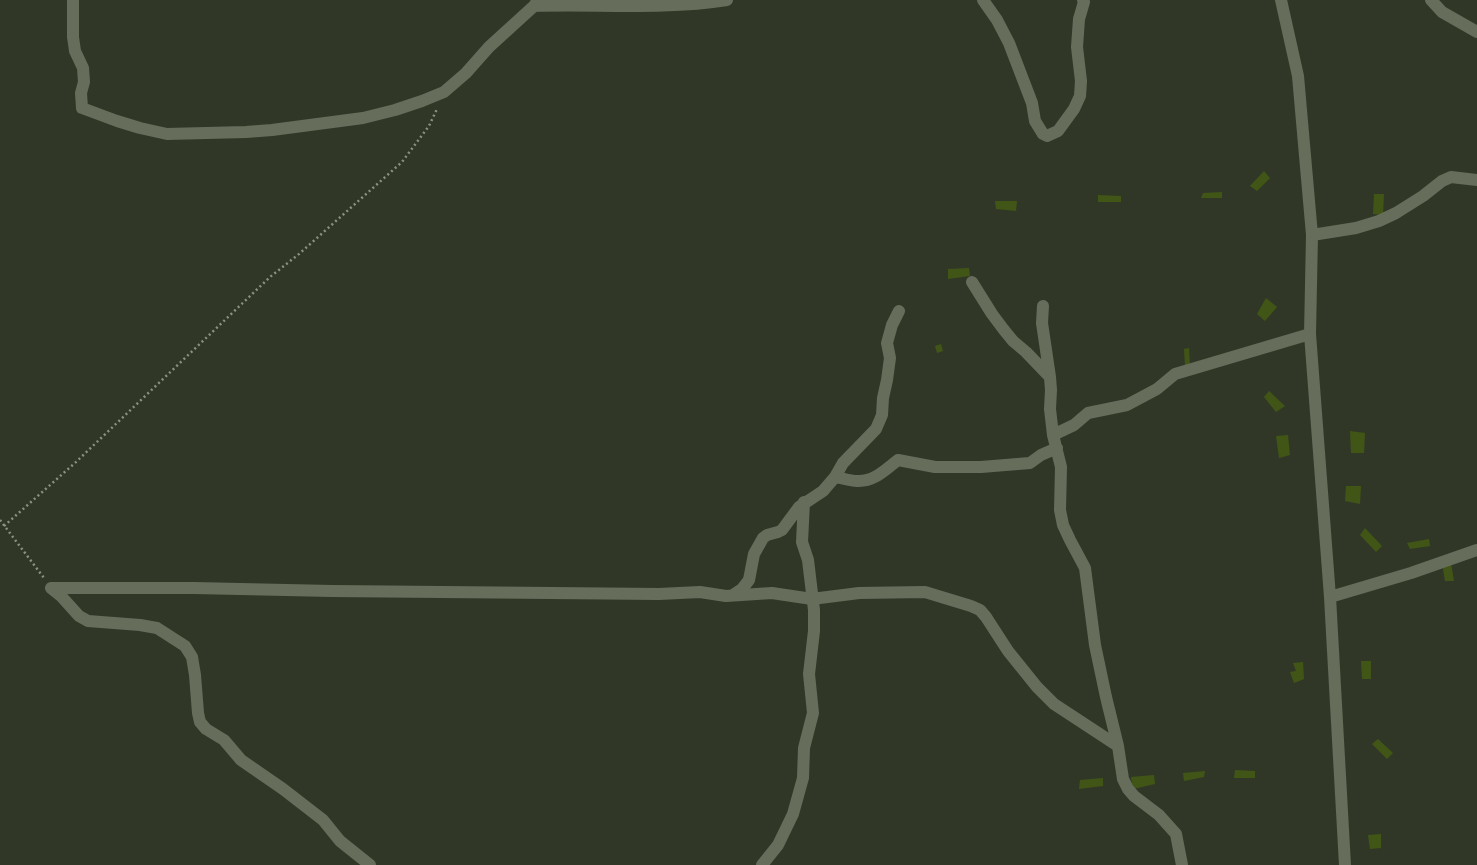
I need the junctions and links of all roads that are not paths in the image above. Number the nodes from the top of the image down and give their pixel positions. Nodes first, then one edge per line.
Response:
1 (73, 0) edge
2 (727, 0) edge
3 (982, 0) edge
4 (1281, 0) edge
5 (1431, 0) edge
6 (1084, 1) edge
7 (536, 3) edge
8 (1477, 32) edge
9 (1477, 180) edge
10 (1312, 235) junction
11 (972, 282) dead end
12 (1043, 306) dead end
13 (899, 311) dead end
14 (1310, 334) junction
15 (1050, 377) junction
16 (1053, 435) junction
17 (1057, 448) junction
18 (835, 477) junction
19 (804, 502) junction
20 (1477, 550) edge
21 (733, 595) junction
22 (1330, 597) junction
23 (812, 600) junction
24 (1118, 746) junction
25 (370, 865) edge
26 (762, 865) edge
27 (1182, 865) edge
28 (1345, 865) edge

1 - 7 street
2 - 7 street
3 - 6 street
4 - 10 street
5 - 8 street
9 - 10 street
10 - 14 street
11 - 15 street
12 - 15 street
13 - 18 street
14 - 16 street
14 - 22 street
15 - 16 street
16 - 17 street
17 - 18 street
17 - 24 street
18 - 19 street
19 - 21 street
19 - 23 street
20 - 22 street
21 - 23 street
21 - 25 street
22 - 28 street
23 - 24 street
23 - 26 street
24 - 27 street

